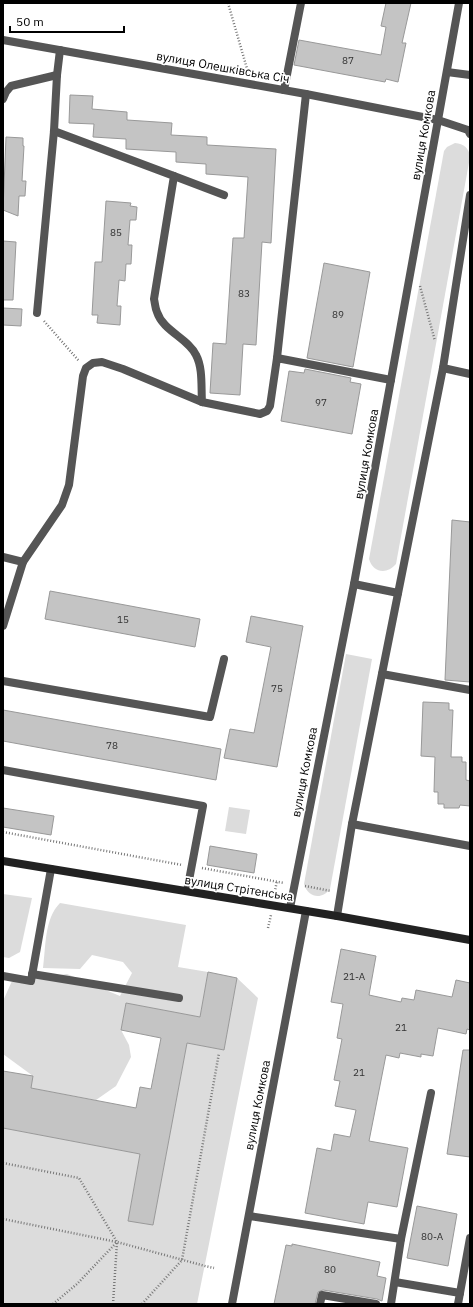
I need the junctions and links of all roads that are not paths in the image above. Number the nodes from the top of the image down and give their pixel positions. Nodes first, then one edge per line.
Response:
1 (301, 3) edge
2 (459, 3) edge
3 (3, 40) edge
4 (60, 50) junction
5 (447, 72) junction
6 (57, 75) junction
7 (470, 75) edge
8 (284, 90) junction
9 (306, 94) junction
10 (3, 99) edge
11 (438, 120) junction
12 (54, 131) junction
13 (469, 131) edge
14 (174, 176) junction
15 (224, 195) dead end
16 (470, 195) edge
17 (37, 313) road end
18 (277, 358) junction
19 (443, 368) junction
20 (470, 374) edge
21 (391, 380) junction
22 (202, 402) junction
23 (3, 558) edge
24 (23, 562) junction
25 (354, 584) junction
26 (398, 593) junction
27 (3, 626) edge
28 (224, 659) dead end
29 (382, 674) junction
30 (3, 681) edge
31 (470, 690) edge
32 (3, 770) edge
33 (352, 824) junction
34 (470, 846) edge
35 (3, 861) edge
36 (51, 869) junction
37 (187, 891) junction
38 (290, 908) junction
39 (306, 911) junction
40 (337, 916) junction
41 (470, 940) edge
42 (32, 974) junction
43 (3, 976) edge
44 (179, 998) dead end
45 (431, 1093) dead end
46 (249, 1216) junction
47 (470, 1238) edge
48 (401, 1239) junction
49 (395, 1282) junction
50 (460, 1293) junction
51 (232, 1304) edge
52 (320, 1304) edge
53 (376, 1304) edge
54 (391, 1304) edge
55 (458, 1304) edge

1 - 8 street
2 - 5 street, вулиця Комкова
3 - 4 street, вулиця Олешківська Січ
4 - 6 street
4 - 8 street, вулиця Олешківська Січ
5 - 7 street
5 - 11 street, вулиця Комкова
6 - 10 street
6 - 12 street
8 - 9 street, вулиця Олешківська Січ
9 - 11 street, вулиця Олешківська Січ
9 - 18 street
11 - 13 street, вулиця Олешківська Січ
11 - 21 street, вулиця Комкова
12 - 14 street
12 - 17 street
14 - 15 street
14 - 22 street
16 - 19 street
18 - 21 street
18 - 22 street
19 - 20 street
19 - 26 street
21 - 25 street, вулиця Комкова
22 - 24 street
23 - 24 street
24 - 27 street
25 - 26 street
25 - 38 street, вулиця Комкова
26 - 29 street
28 - 30 street
29 - 31 street
29 - 33 street
32 - 37 street
33 - 34 street
33 - 40 street
35 - 36 main road, вулиця Стрітенська
36 - 37 main road, вулиця Стрітенська
36 - 42 street
37 - 38 main road, вулиця Стрітенська
38 - 39 main road, вулиця Стрітенська
39 - 40 main road, вулиця Стрітенська
39 - 46 street, вулиця Комкова
40 - 41 main road, вулиця Стрітенська
42 - 43 street
42 - 44 street
45 - 48 street
46 - 48 street
46 - 51 street, вулиця Комкова
47 - 50 street
48 - 49 street
49 - 50 street
49 - 54 street
50 - 55 street
52 - 53 street

